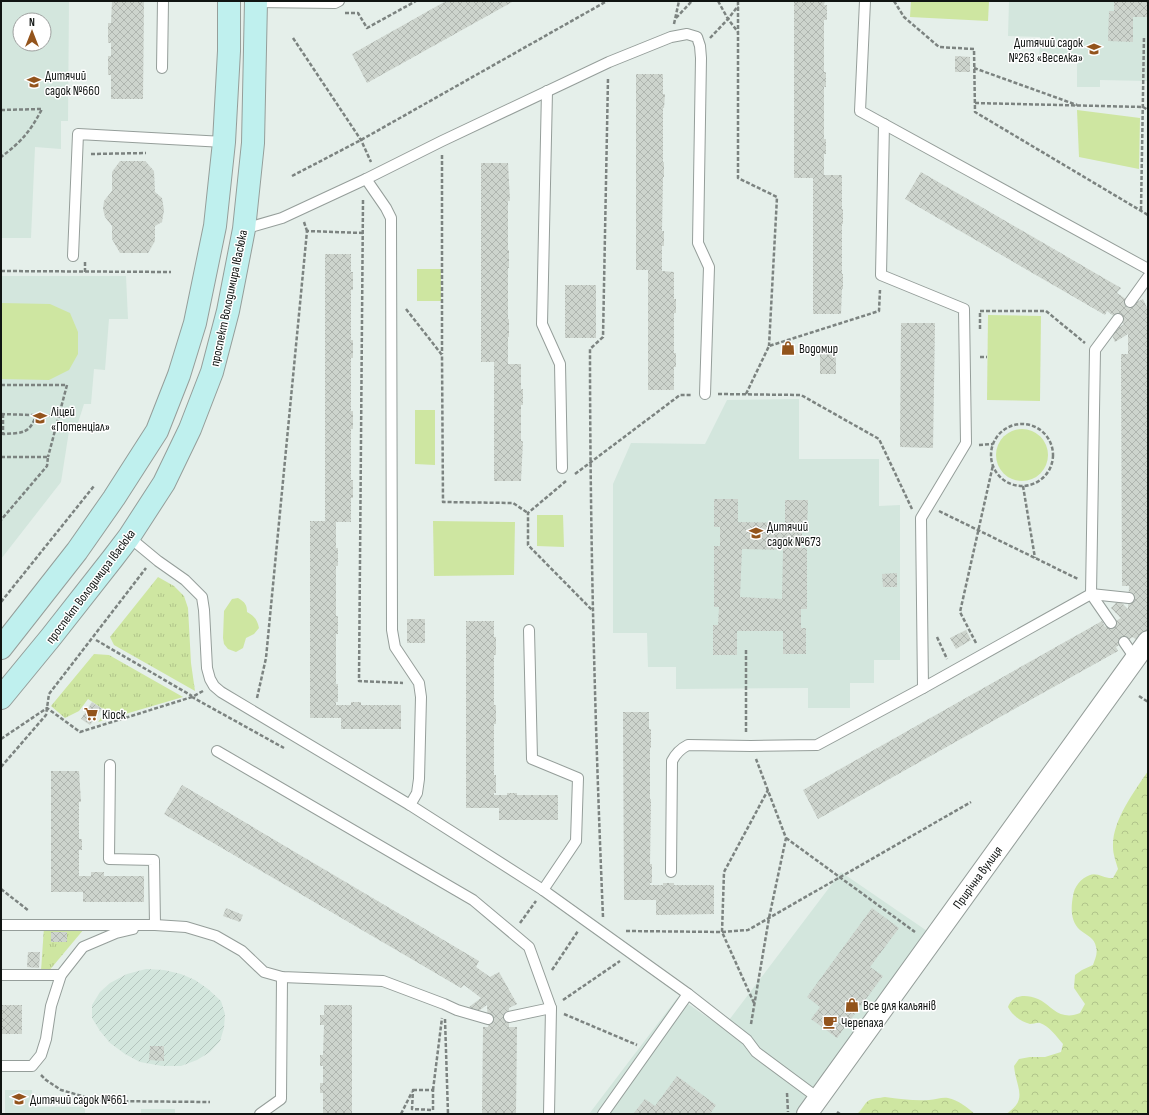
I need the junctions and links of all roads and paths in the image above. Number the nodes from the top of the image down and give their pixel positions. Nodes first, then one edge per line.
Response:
1 (163, 1) edge
2 (230, 1) edge
3 (339, 1) edge
4 (416, 1) edge
5 (607, 1) edge
6 (679, 1) edge
7 (692, 1) edge
8 (718, 1) edge
9 (738, 1) edge
10 (865, 1) edge
11 (894, 1) edge
12 (256, 2) edge
13 (738, 6) junction
14 (343, 13) dead end
15 (675, 18) junction
16 (728, 19) junction
17 (738, 32) junction
18 (1144, 36) dead end
19 (672, 37) junction
20 (293, 38) dead end
21 (700, 46) junction
22 (609, 62) junction
23 (162, 68) dead end
24 (974, 68) junction
25 (547, 91) junction
26 (975, 103) junction
27 (1079, 106) junction
28 (1143, 107) junction
29 (1, 110) edge
30 (1148, 110) edge
31 (884, 124) junction
32 (361, 140) junction
33 (442, 141) junction
34 (224, 142) junction
35 (150, 153) dead end
36 (87, 154) dead end
37 (1, 157) edge
38 (376, 174) junction
39 (292, 176) dead end
40 (365, 180) junction
41 (1141, 211) junction
42 (1148, 215) edge
43 (244, 229) junction
44 (363, 232) junction
45 (73, 256) dead end
46 (86, 256) dead end
47 (1148, 269) edge
48 (1, 271) edge
49 (85, 272) junction
50 (171, 272) dead end
51 (881, 275) junction
52 (1148, 277) edge
53 (391, 291) junction
54 (1130, 302) dead end
55 (1118, 319) dead end
56 (769, 346) junction
57 (442, 354) junction
58 (980, 357) dead end
59 (987, 357) dead end
60 (1, 385) edge
61 (705, 394) junction
62 (746, 394) junction
63 (2, 414) edge
64 (36, 415) junction
65 (59, 416) junction
66 (2, 434) edge
67 (993, 444) junction
68 (979, 445) dead end
69 (1, 457) edge
70 (48, 457) junction
71 (590, 462) junction
72 (993, 465) junction
73 (562, 468) dead end
74 (573, 476) dead end
75 (567, 480) dead end
76 (94, 486) dead end
77 (1023, 486) junction
78 (937, 510) dead end
79 (528, 513) junction
80 (913, 513) dead end
81 (1, 520) edge
82 (978, 530) junction
83 (129, 537) junction
84 (154, 558) junction
85 (1035, 558) junction
86 (1091, 590) junction
87 (1129, 598) dead end
88 (1, 602) edge
89 (593, 612) junction
90 (1111, 624) dead end
91 (529, 630) dead end
92 (96, 640) dead end
93 (1148, 641) edge
94 (1124, 642) dead end
95 (1, 648) edge
96 (746, 650) dead end
97 (982, 655) junction
98 (1135, 658) junction
99 (419, 683) junction
100 (923, 688) junction
101 (1139, 696) dead end
102 (1, 698) edge
103 (257, 698) dead end
104 (1148, 702) edge
105 (47, 708) junction
106 (739, 731) dead end
107 (746, 731) junction
108 (753, 731) dead end
109 (1, 739) edge
110 (751, 746) junction
111 (217, 751) dead end
112 (110, 765) dead end
113 (1, 767) edge
114 (768, 789) junction
115 (971, 802) dead end
116 (410, 805) junction
117 (786, 838) junction
118 (671, 872) dead end
119 (840, 878) junction
120 (1, 889) edge
121 (543, 890) junction
122 (542, 905) dead end
123 (769, 918) junction
124 (1, 925) edge
125 (47, 925) junction
126 (155, 925) junction
127 (626, 931) dead end
128 (722, 932) junction
129 (512, 933) junction
130 (604, 934) junction
131 (584, 935) dead end
132 (921, 937) dead end
133 (614, 957) dead end
134 (620, 961) junction
135 (626, 965) dead end
136 (1, 975) edge
137 (61, 975) junction
138 (282, 977) junction
139 (542, 985) junction
140 (688, 994) junction
141 (754, 1003) junction
142 (444, 1004) junction
143 (551, 1008) junction
144 (509, 1017) dead end
145 (488, 1019) dead end
146 (751, 1024) dead end
147 (648, 1050) junction
148 (1, 1066) edge
149 (32, 1066) junction
150 (787, 1088) dead end
151 (413, 1090) junction
152 (433, 1090) junction
153 (210, 1102) dead end
154 (813, 1106) edge
155 (260, 1114) edge
156 (401, 1114) edge
157 (448, 1114) edge
158 (549, 1114) edge
159 (603, 1114) edge
160 (788, 1114) edge

1 - 23 lane
2 - 34 main road, проспект Володимира Івасюка
3 - 12 lane
4 - 14 path
5 - 32 path
6 - 15 path
7 - 15 path
8 - 16 path
9 - 13 path
10 - 31 lane
11 - 24 path
12 - 43 main road, проспект Володимира Івасюка
13 - 16 path
13 - 17 path
15 - 19 path
16 - 17 path
16 - 21 path
17 - 56 path
18 - 28 path
19 - 21 lane
19 - 22 lane
20 - 32 path
21 - 61 lane
22 - 25 lane
22 - 71 path
24 - 26 path
24 - 27 path
25 - 33 lane
25 - 73 lane
26 - 27 path
26 - 41 path
27 - 28 path
28 - 30 path
28 - 41 path
29 - 37 path
31 - 47 lane
31 - 51 lane
32 - 38 path
32 - 39 path
33 - 38 lane
33 - 57 path
34 - 45 lane
34 - 95 main road, проспект Володимира Івасюка
35 - 36 path
38 - 40 lane
40 - 43 lane
40 - 44 path
40 - 53 lane
41 - 42 path
43 - 83 main road, проспект Володимира Івасюка
44 - 99 path
44 - 103 path
46 - 49 path
48 - 49 path
49 - 50 path
51 - 56 path
51 - 100 lane
52 - 54 lane
53 - 57 path
53 - 99 lane
55 - 86 lane
56 - 62 path
57 - 79 path
58 - 59 path
60 - 65 path
61 - 62 path
61 - 71 path
62 - 80 path
63 - 64 path
63 - 66 path
64 - 65 path
64 - 66 path
65 - 70 path
67 - 68 path
67 - 72 path
67 - 77 path
69 - 70 path
70 - 81 path
71 - 74 path
71 - 89 path
72 - 77 path
72 - 82 path
75 - 79 path
76 - 88 path
77 - 85 path
78 - 82 path
79 - 89 path
82 - 85 path
82 - 97 path
83 - 84 lane
83 - 102 main road, проспект Володимира Івасюка
84 - 105 path
84 - 116 lane
85 - 86 path
86 - 87 lane
86 - 90 lane
86 - 97 lane
89 - 130 path
91 - 121 lane
92 - 105 path
93 - 98 street, Прирічна вулиця
94 - 98 lane
96 - 107 path
97 - 100 lane
98 - 154 street, Прирічна вулиця
99 - 116 lane
100 - 110 lane
101 - 104 path
105 - 109 path
105 - 113 path
106 - 107 path
107 - 108 path
107 - 110 path
110 - 114 path
110 - 118 lane
111 - 129 lane
112 - 126 lane
114 - 117 path
114 - 128 path
115 - 119 path
116 - 121 lane
117 - 119 path
117 - 123 path
119 - 123 path
119 - 132 path
120 - 125 path
121 - 130 lane
122 - 129 path
123 - 128 path
123 - 141 path
124 - 125 lane
125 - 126 lane
126 - 137 lane
126 - 138 lane
127 - 128 path
128 - 141 path
129 - 139 lane
130 - 140 lane
131 - 139 path
133 - 134 path
134 - 135 path
134 - 143 path
136 - 137 lane
137 - 149 lane
138 - 142 lane
138 - 155 lane
139 - 143 lane
140 - 147 lane
140 - 154 lane
141 - 146 path
142 - 145 lane
142 - 152 path
142 - 157 path
143 - 144 lane
143 - 147 path
143 - 158 lane
147 - 159 lane
148 - 149 lane
149 - 153 path
150 - 160 path
151 - 152 path
151 - 152 path
151 - 156 path

